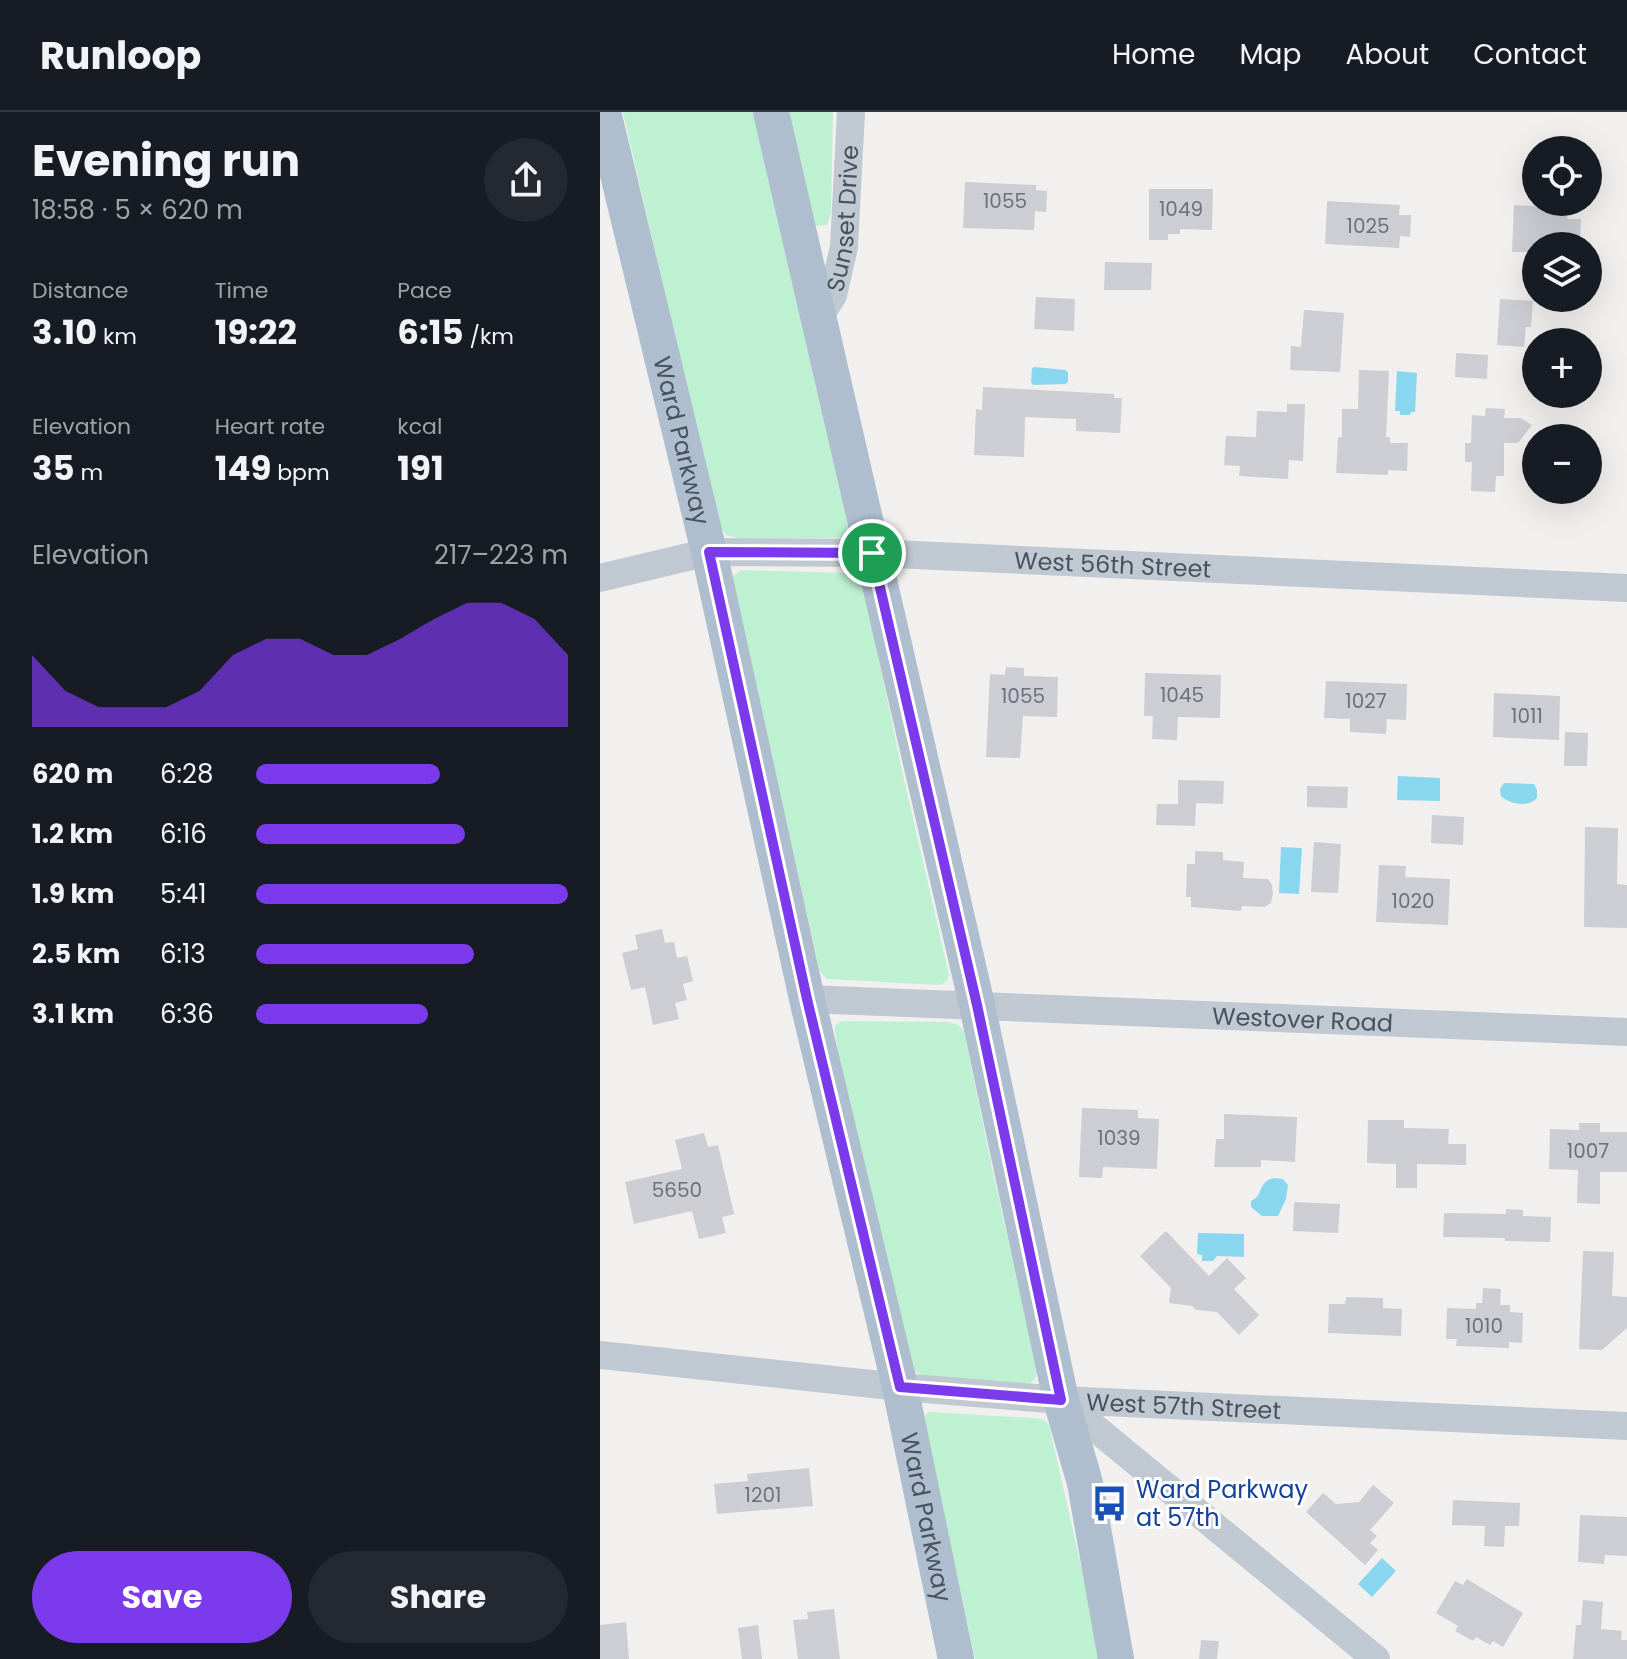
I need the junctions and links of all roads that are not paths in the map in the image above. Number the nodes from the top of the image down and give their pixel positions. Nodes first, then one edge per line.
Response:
1 (603, 112) edge
2 (771, 112) edge
3 (851, 112) edge
4 (818, 319) junction
5 (709, 552) junction
6 (872, 553) junction
7 (600, 578) edge
8 (1627, 588) edge
9 (807, 999) junction
10 (977, 1005) junction
11 (1627, 1032) edge
12 (600, 1355) edge
13 (900, 1387) junction
14 (1061, 1400) junction
15 (1627, 1426) edge
16 (956, 1659) edge
17 (1116, 1659) edge
18 (1376, 1659) edge

1 - 5 main road, Ward Parkway
2 - 4 main road
3 - 4 street, Sunset Drive
4 - 6 main road
5 - 6 street, West 56th Street
5 - 7 street, West 56th Street
5 - 9 main road, Ward Parkway
6 - 8 street, West 56th Street
6 - 10 main road
9 - 10 street, Westover Road
9 - 13 main road, Ward Parkway
10 - 11 street, Westover Road
10 - 14 main road
12 - 13 street, West 57th Street
13 - 14 street, West 57th Street
13 - 16 main road, Ward Parkway
14 - 15 street, West 57th Street
14 - 17 main road
14 - 18 street

